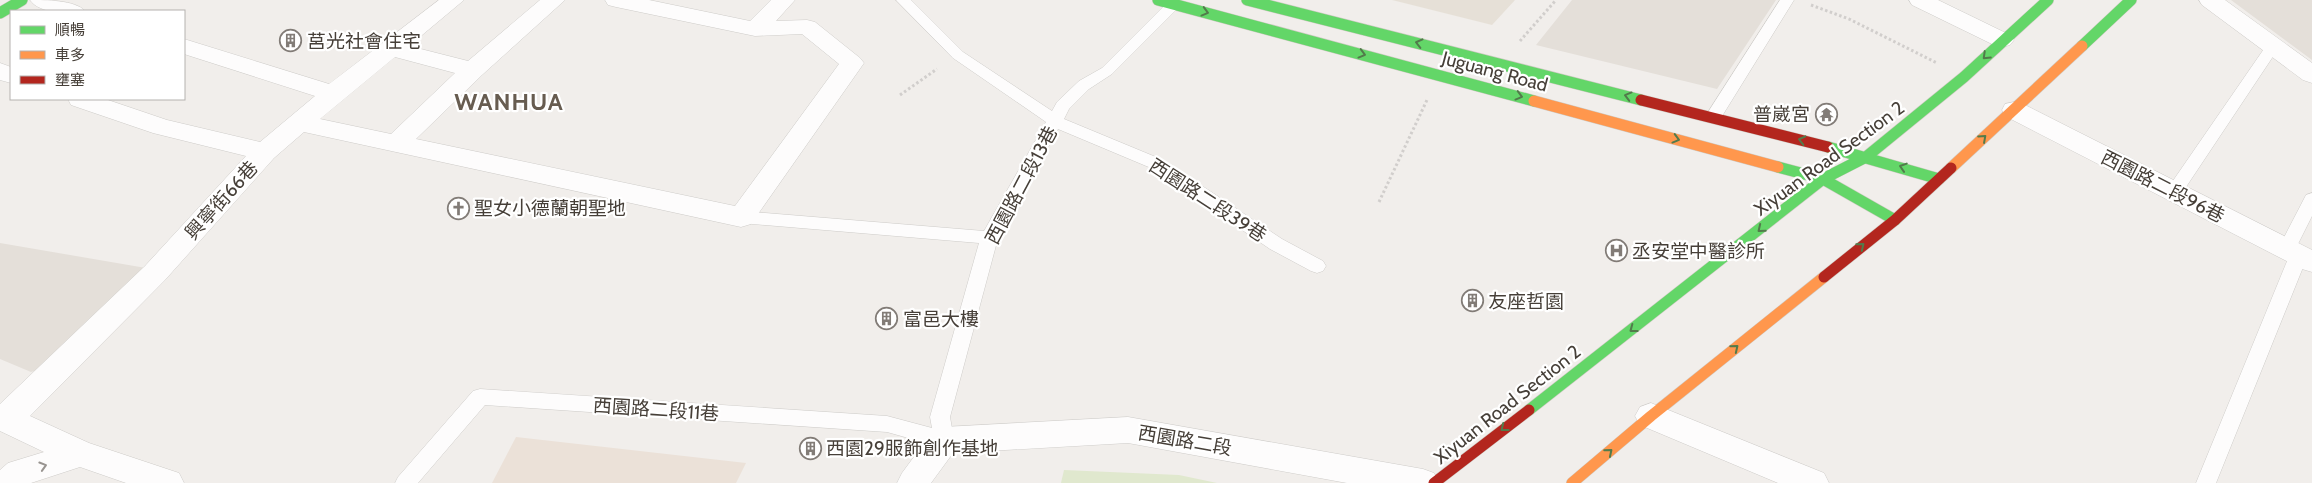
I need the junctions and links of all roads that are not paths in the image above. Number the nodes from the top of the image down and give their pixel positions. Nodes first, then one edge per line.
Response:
1 (22, 0) edge
2 (41, 0) edge
3 (453, 0) edge
4 (554, 0) edge
5 (616, 0) edge
6 (784, 0) edge
7 (903, 0) edge
8 (1158, 0) edge
9 (1247, 0) edge
10 (1787, 0) edge
11 (1920, 0) edge
12 (2048, 0) edge
13 (2131, 0) edge
14 (2210, 0) edge
15 (1174, 4) junction
16 (71, 10) edge
17 (0, 13) edge
18 (755, 29) junction
19 (2002, 40) junction
20 (185, 46) edge
21 (2273, 46) junction
22 (392, 49) junction
23 (473, 70) junction
24 (2312, 76) edge
25 (333, 94) junction
26 (83, 100) edge
27 (2014, 110) junction
28 (1713, 117) junction
29 (1055, 120) junction
30 (300, 123) junction
31 (397, 143) junction
32 (265, 152) junction
33 (1866, 157) junction
34 (1823, 179) junction
35 (1939, 179) junction
36 (2174, 192) junction
37 (2312, 199) edge
38 (741, 217) junction
39 (1894, 220) junction
40 (989, 238) junction
41 (2299, 255) edge
42 (1317, 266) dead end
43 (1651, 416) junction
44 (4, 418) edge
45 (944, 440) junction
46 (80, 454) junction
47 (8, 483) edge
48 (168, 483) edge
49 (405, 483) edge
50 (913, 483) edge
51 (1423, 483) edge
52 (1434, 483) edge
53 (1572, 483) edge
54 (1813, 483) edge
55 (2206, 483) edge

1 - 17 main road
2 - 16 street
3 - 22 street, 興寧街66巷
4 - 23 street
5 - 18 street
6 - 18 street
7 - 29 lane, 西園路二段39巷
8 - 15 main road, Juguang Road
28 -> 9 main road, Juguang Road
10 - 28 lane
11 - 19 street
12 - 19 main road, Xiyuan Road Section 2
13 - 27 main road
14 - 21 street
15 - 29 lane, 西園路二段13巷
15 -> 34 main road, Juguang Road
18 - 38 street
19 -> 33 main road, Xiyuan Road Section 2
20 - 25 street
21 - 24 street
21 - 36 lane
22 - 23 street
22 - 25 street, 興寧街66巷
23 - 31 street
25 - 30 street, 興寧街66巷
26 - 32 street
35 -> 27 main road
27 - 36 street, 西園路二段96巷
33 -> 28 main road, Juguang Road
29 - 40 lane, 西園路二段13巷
29 - 42 lane, 西園路二段39巷
30 - 31 street
30 - 32 street, 興寧街66巷
31 - 38 street
32 - 44 street, 興寧街66巷
33 - 34 main road, Xiyuan Road Section 2
35 -> 33 main road, Juguang Road
34 - 39 main road, Juguang Road
34 -> 52 main road, Xiyuan Road Section 2
35 - 39 main road
36 - 41 street, 西園路二段96巷
37 - 41 lane
38 - 40 lane
43 -> 39 main road
40 - 45 lane, 西園路二段13巷
41 - 55 lane
53 -> 43 main road
43 - 54 street
44 - 46 street
45 - 49 lane, 西園路二段11巷
45 - 50 street
45 - 51 street, 西園路二段
47 -> 46 street
46 - 48 street

